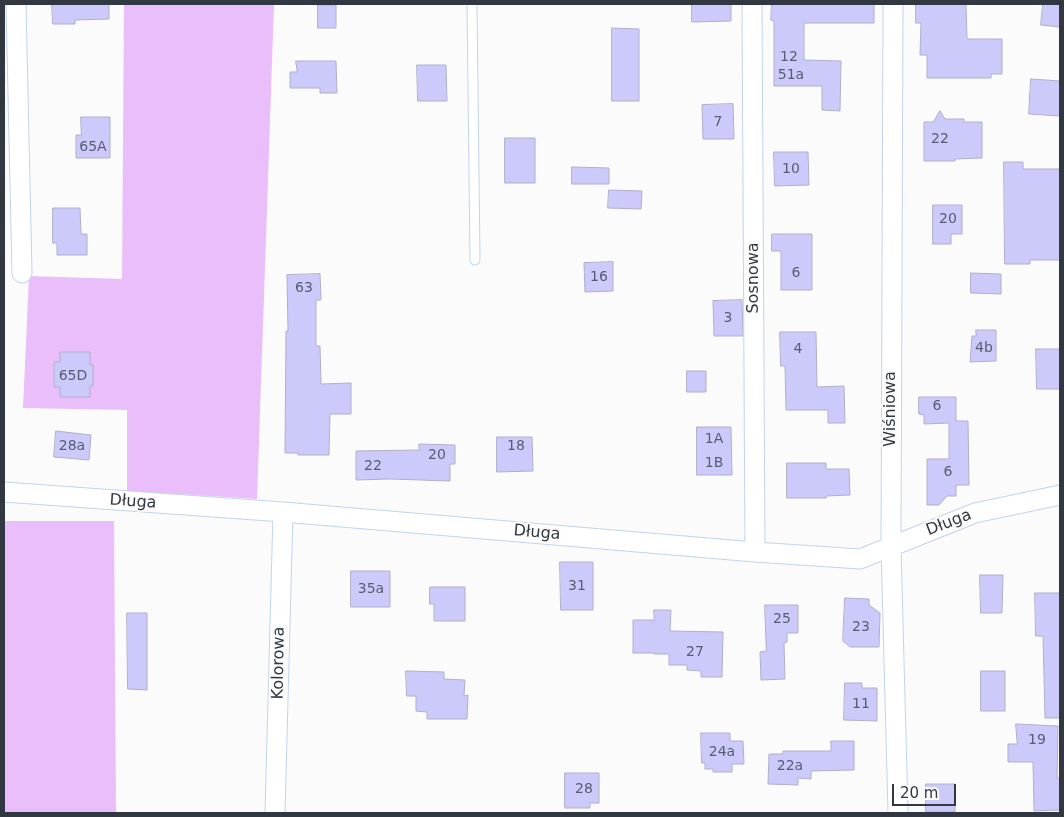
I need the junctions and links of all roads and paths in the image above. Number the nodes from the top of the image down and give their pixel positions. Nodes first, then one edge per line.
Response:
1 (16, 4) edge
2 (472, 4) edge
3 (752, 4) edge
4 (894, 4) edge
5 (475, 260) dead end
6 (22, 273) dead end
7 (4, 492) edge
8 (1060, 495) edge
9 (283, 512) junction
10 (891, 546) junction
11 (755, 552) junction
12 (275, 813) edge
13 (898, 813) edge

1 - 6 street
2 - 5 lane
3 - 11 street, Sosnowa
4 - 10 street, Wiśniowa
7 - 9 street, Długa
8 - 10 street, Długa
9 - 11 street, Długa
9 - 12 street, Kolorowa
10 - 11 street, Długa
10 - 13 street, Wiśniowa

